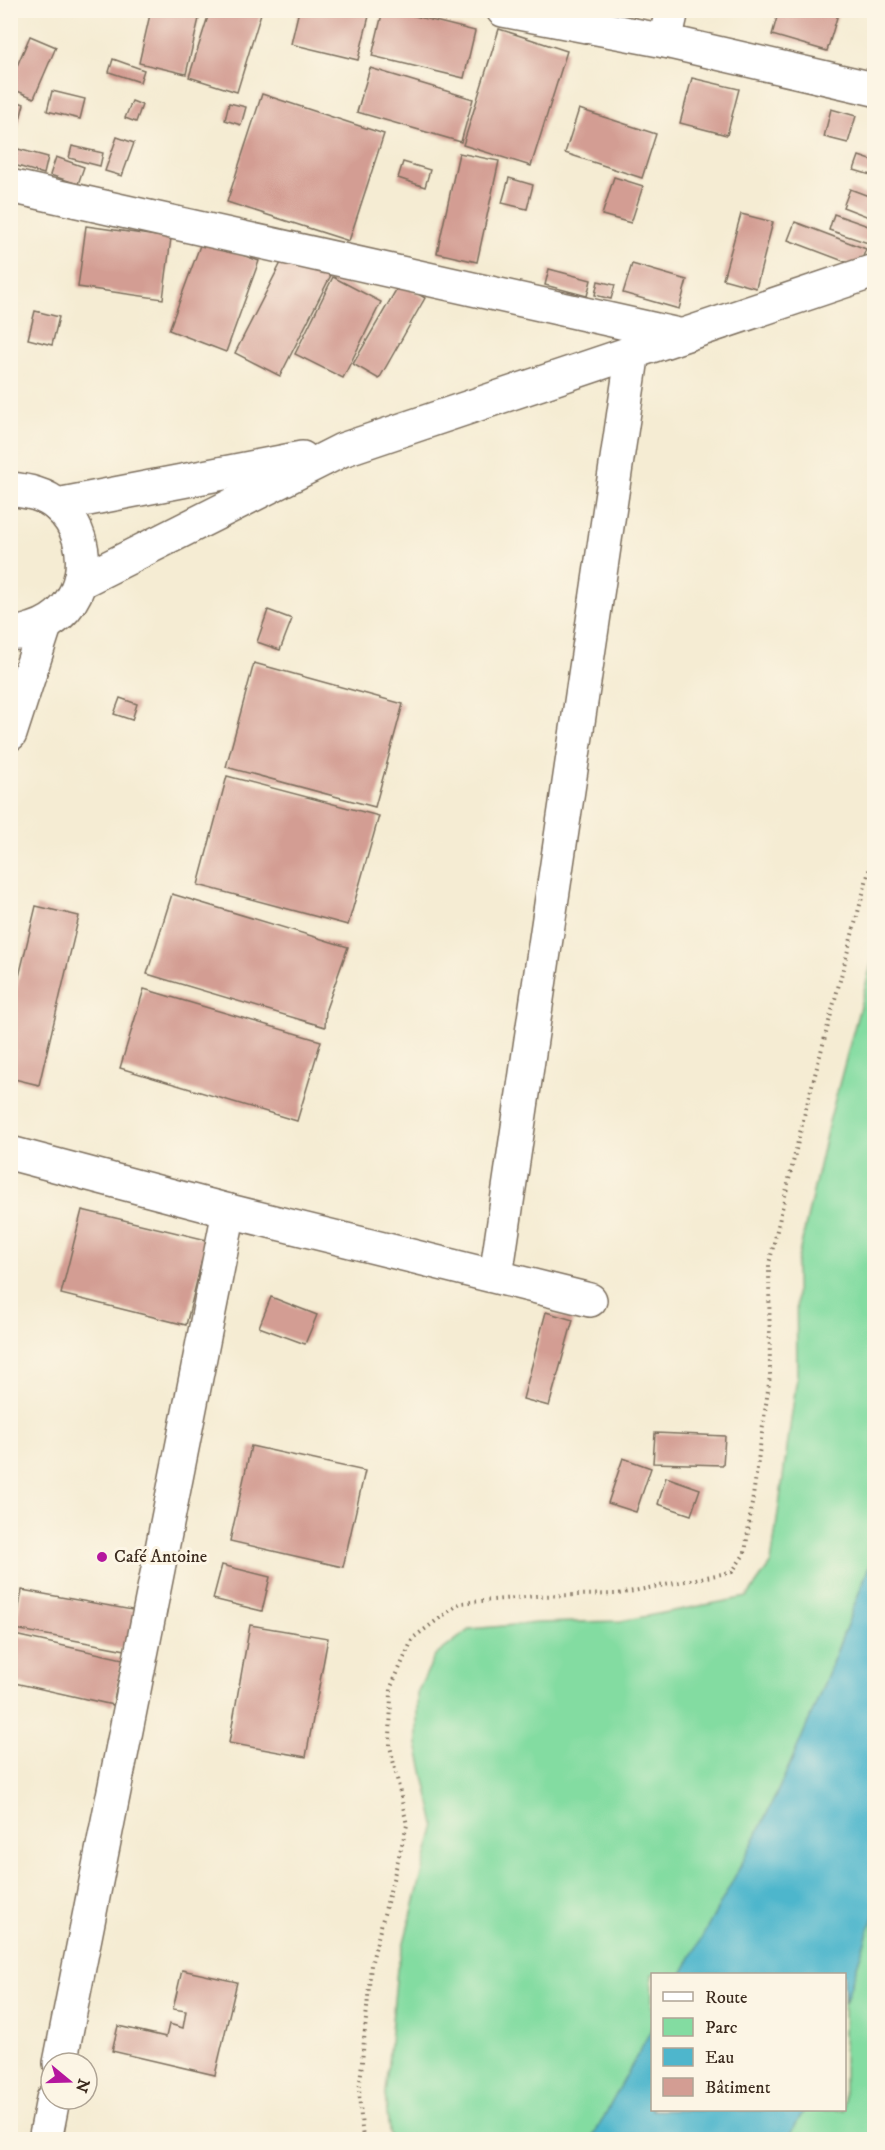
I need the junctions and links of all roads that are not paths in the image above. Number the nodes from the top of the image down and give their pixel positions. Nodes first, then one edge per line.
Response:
1 (503, 10) edge
2 (669, 26) edge
3 (874, 89) edge
4 (10, 186) edge
5 (874, 271) edge
6 (680, 335) junction
7 (633, 351) junction
8 (342, 450) junction
9 (10, 489) edge
10 (57, 505) junction
11 (80, 582) junction
12 (45, 626) junction
13 (10, 633) edge
14 (10, 734) edge
15 (10, 1153) edge
16 (228, 1210) junction
17 (496, 1276) junction
18 (590, 1300) dead end
19 (62, 2051) edge
20 (51, 2111) edge
21 (45, 2139) edge

1 - 2 street
2 - 3 street
4 - 6 street
5 - 6 street
6 - 7 street
7 - 8 street
7 - 17 street
8 - 10 street
8 - 11 street
9 - 10 street
10 - 11 street
11 - 12 street
12 - 13 street
12 - 14 street
15 - 16 street
16 - 17 street
16 - 19 street
17 - 18 street
20 - 21 street

